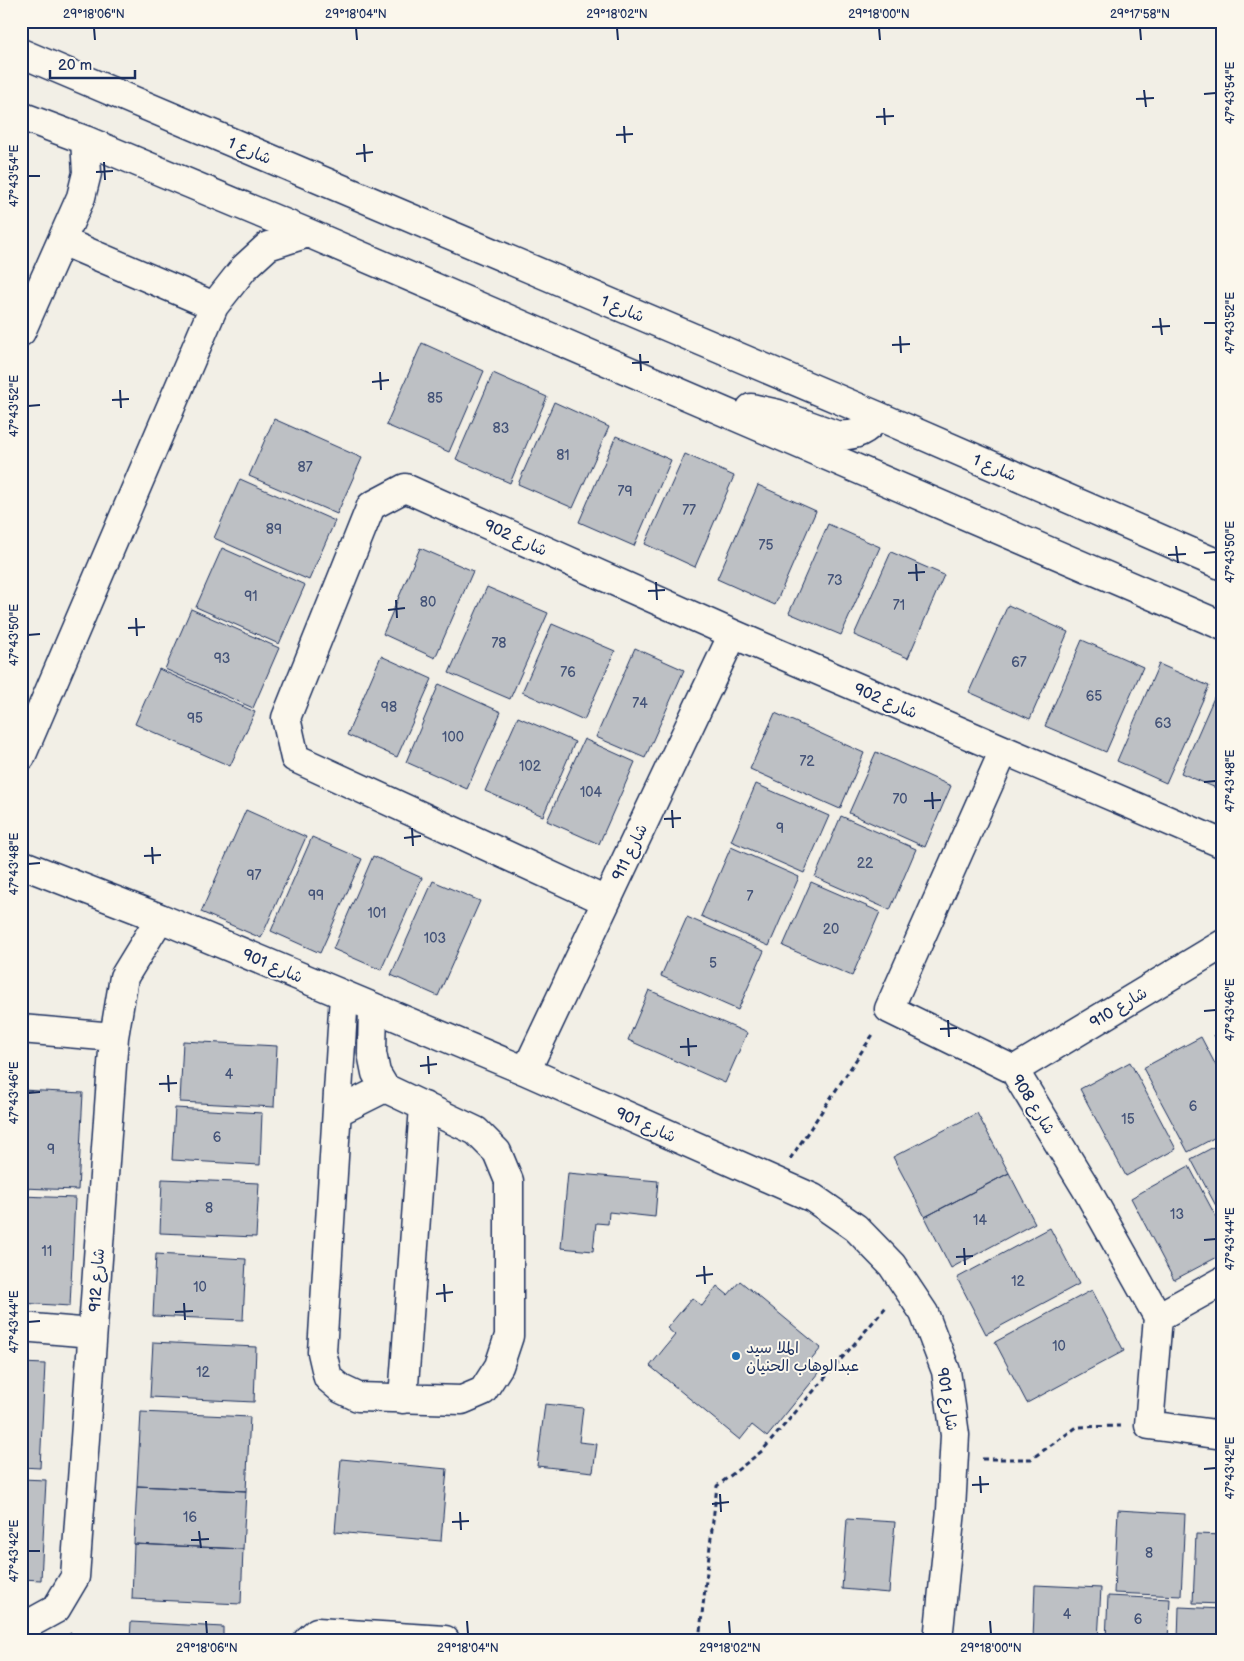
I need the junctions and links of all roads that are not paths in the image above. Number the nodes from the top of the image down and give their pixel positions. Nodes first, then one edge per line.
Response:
1 (21, 53) edge
2 (21, 116) edge
3 (85, 140) junction
4 (308, 234) junction
5 (62, 241) junction
6 (214, 306) junction
7 (21, 332) edge
8 (710, 405) junction
9 (878, 416) junction
10 (1223, 566) edge
11 (1223, 626) edge
12 (733, 634) junction
13 (24, 744) edge
14 (1004, 750) junction
15 (1223, 844) edge
16 (21, 864) edge
17 (606, 901) junction
18 (160, 918) junction
19 (1223, 944) edge
20 (344, 995) junction
21 (373, 1007) junction
22 (21, 1029) edge
23 (114, 1037) junction
24 (1014, 1070) junction
25 (526, 1071) junction
26 (385, 1088) junction
27 (424, 1106) junction
28 (337, 1112) junction
29 (1223, 1281) edge
30 (1158, 1317) junction
31 (21, 1327) edge
32 (92, 1332) junction
33 (403, 1399) junction
34 (1223, 1435) edge
35 (21, 1626) edge
36 (308, 1640) edge
37 (446, 1640) edge
38 (938, 1640) edge

1 - 9 street, شارع 1
2 - 3 street
3 - 4 street
3 - 5 street
4 - 6 street
4 - 8 street
5 - 6 street
5 - 7 street
6 - 13 street
8 - 9 street
8 - 11 street
9 - 10 street, شارع 1
12 - 14 street, شارع 902
12 - 17 street, شارع 911
12 - 17 street, شارع 902
14 - 15 street, شارع 902
14 - 24 street, شارع 908
16 - 18 street, شارع 901
17 - 25 street, شارع 911
18 - 20 street, شارع 901
18 - 23 street, شارع 912
19 - 24 street, شارع 910
20 - 21 street, شارع 901
20 - 28 street
21 - 25 street, شارع 901
21 - 26 street
22 - 23 street
23 - 32 street, شارع 912
24 - 30 street, شارع 908
25 - 38 street, شارع 901
26 - 27 street
26 - 28 street
27 - 33 street
27 - 33 street
28 - 33 street
29 - 30 street
30 - 34 street
31 - 32 street
32 - 35 street, شارع 912
36 - 37 street

